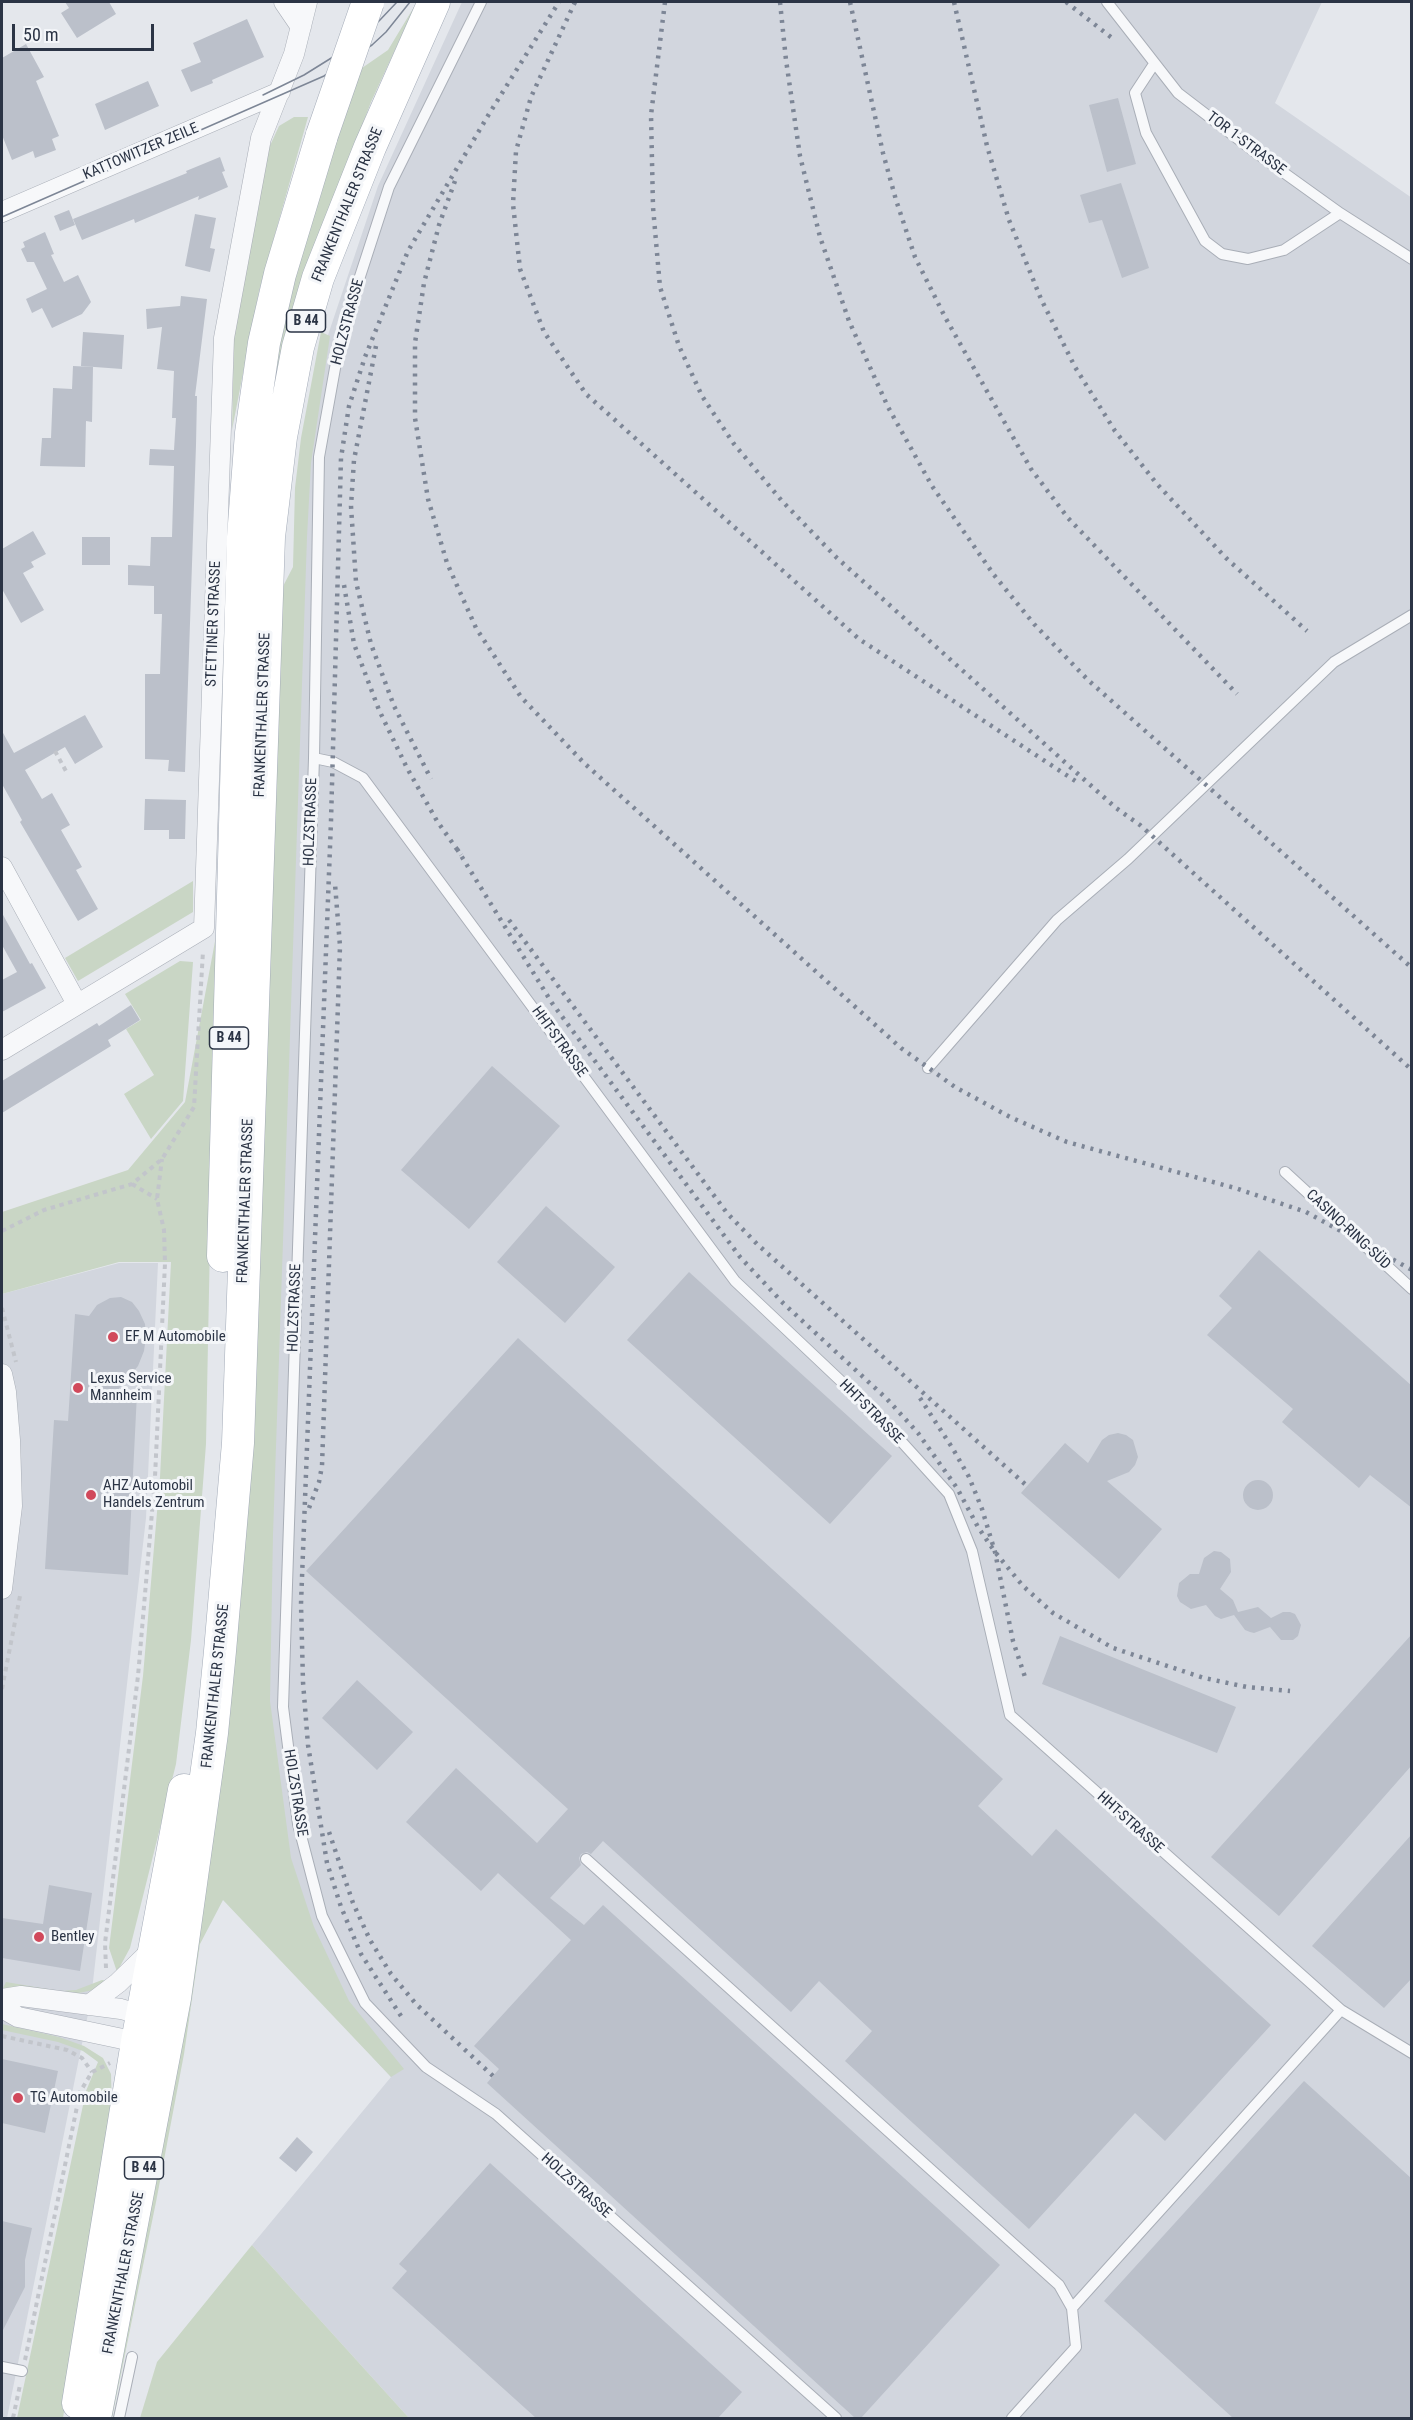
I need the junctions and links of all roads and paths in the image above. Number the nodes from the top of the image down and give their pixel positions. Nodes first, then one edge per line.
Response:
1 (284, 2) edge
2 (307, 2) edge
3 (368, 2) edge
4 (434, 2) edge
5 (481, 2) edge
6 (1107, 2) edge
7 (301, 27) junction
8 (1154, 64) junction
9 (280, 92) junction
10 (2, 212) edge
11 (1340, 213) junction
12 (1412, 259) edge
13 (1412, 615) edge
14 (55, 751) dead end
15 (314, 758) junction
16 (67, 773) dead end
17 (2, 867) edge
18 (204, 928) junction
19 (77, 1004) junction
20 (2, 1050) edge
21 (928, 1068) dead end
22 (162, 1160) junction
23 (1285, 1172) dead end
24 (132, 1184) junction
25 (157, 1199) junction
26 (2, 1230) edge
27 (1412, 1289) edge
28 (2, 1374) edge
29 (2, 1579) edge
30 (586, 1859) dead end
31 (154, 1948) junction
32 (118, 1983) junction
33 (2, 1999) edge
34 (89, 2005) junction
35 (2, 2008) edge
36 (1341, 2010) junction
37 (132, 2032) junction
38 (169, 2035) junction
39 (2, 2036) edge
40 (1410, 2050) edge
41 (92, 2072) junction
42 (1072, 2308) junction
43 (132, 2357) dead end
44 (2, 2367) edge
45 (22, 2371) junction
46 (13, 2418) edge
47 (74, 2418) edge
48 (96, 2418) edge
49 (119, 2418) edge
50 (836, 2418) edge
51 (1012, 2418) edge

1 - 7 street
2 - 7 street, STETTINER STRASSE
3 - 31 main road, FRANKENTHALER STRASSE / B 44, bridge
4 - 38 main road, FRANKENTHALER STRASSE / B 44
5 - 15 lane, HOLZSTRASSE
6 - 8 lane, TOR 1-STRASSE
7 - 9 street, STETTINER STRASSE
8 - 11 lane, TOR 1-STRASSE
8 - 11 lane
9 - 10 street, KATTOWITZER ZEILE
9 - 18 street, STETTINER STRASSE
11 - 12 lane, TOR 1-STRASSE
13 - 21 lane
14 - 16 path
15 - 36 lane, HHT-STRASSE
15 - 50 lane, HOLZSTRASSE
17 - 19 street
18 - 19 street
18 - 22 path
19 - 20 street
22 - 24 path
22 - 25 path
23 - 27 lane, CASINO-RING-SÜD
24 - 25 path
24 - 26 path
25 - 32 path
28 - 29 street
30 - 42 lane
31 - 32 street
31 - 37 main road, FRANKENTHALER STRASSE / B 44
32 - 34 street
33 - 34 street
34 - 37 street
35 - 37 street
36 - 40 lane, HHT-STRASSE
36 - 42 lane
37 - 38 main road
37 - 41 path
37 - 47 main road, FRANKENTHALER STRASSE / B 44
38 - 48 main road, FRANKENTHALER STRASSE / B 44
39 - 41 path
41 - 45 path
42 - 51 lane
43 - 49 lane
44 - 45 lane
45 - 46 path

